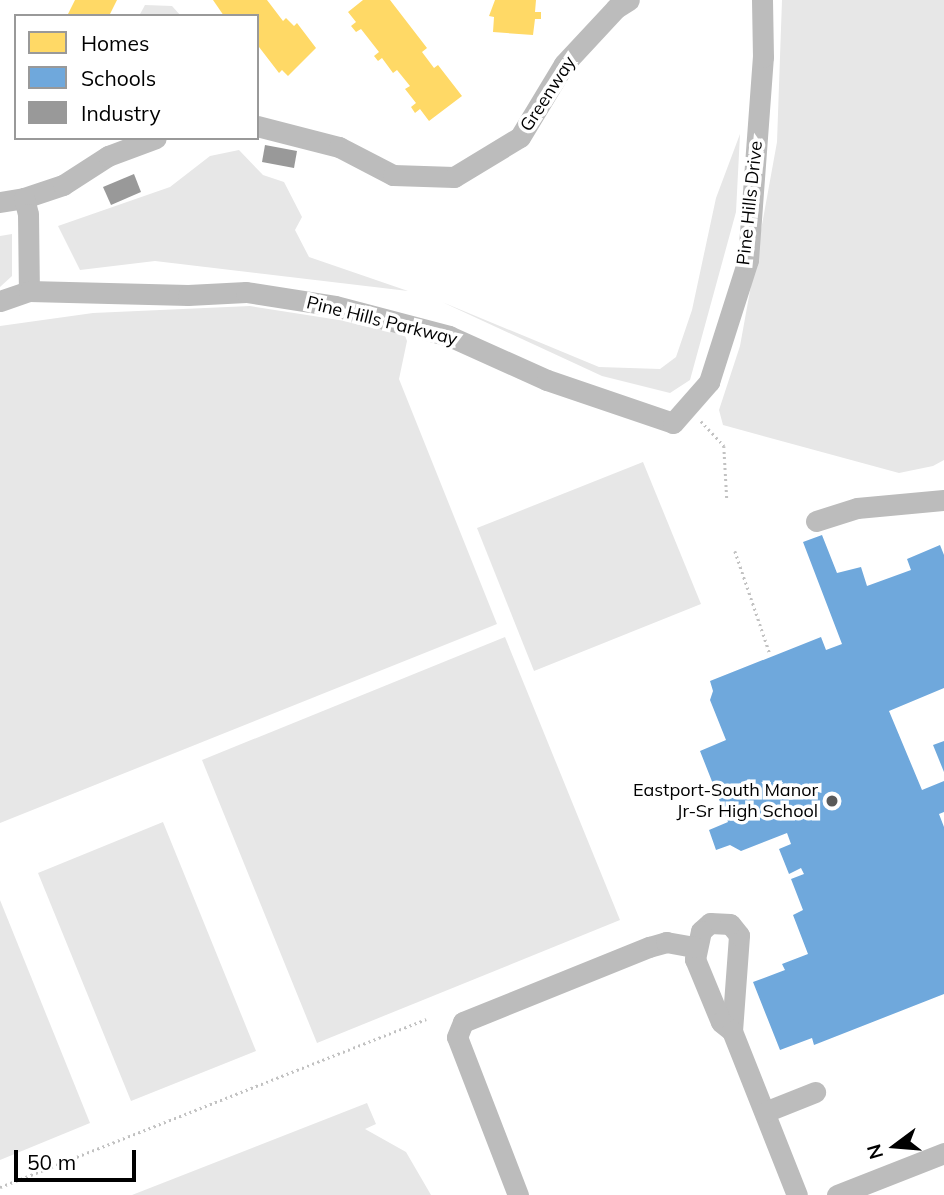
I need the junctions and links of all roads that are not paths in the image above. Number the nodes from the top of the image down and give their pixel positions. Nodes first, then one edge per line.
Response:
1 (629, 0) edge
2 (762, 0) edge
3 (259, 127) edge
4 (151, 140) edge
5 (24, 198) junction
6 (0, 202) edge
7 (29, 291) junction
8 (0, 301) edge
9 (547, 380) joint
10 (944, 500) edge
11 (816, 520) dead end
12 (695, 947) junction
13 (732, 1031) junction
14 (815, 1092) dead end
15 (765, 1112) junction
16 (944, 1153) edge
17 (518, 1195) edge
18 (797, 1195) edge
19 (837, 1195) edge

1 - 3 street, Greenway
2 - 9 street, Pine Hills Drive
4 - 5 street
5 - 6 street
5 - 7 street
7 - 8 street, Pine Hills Parkway
7 - 9 street, Pine Hills Parkway
10 - 11 street
12 - 13 street
12 - 13 street
12 - 17 street
13 - 15 street
14 - 15 street
15 - 18 street
16 - 19 street

